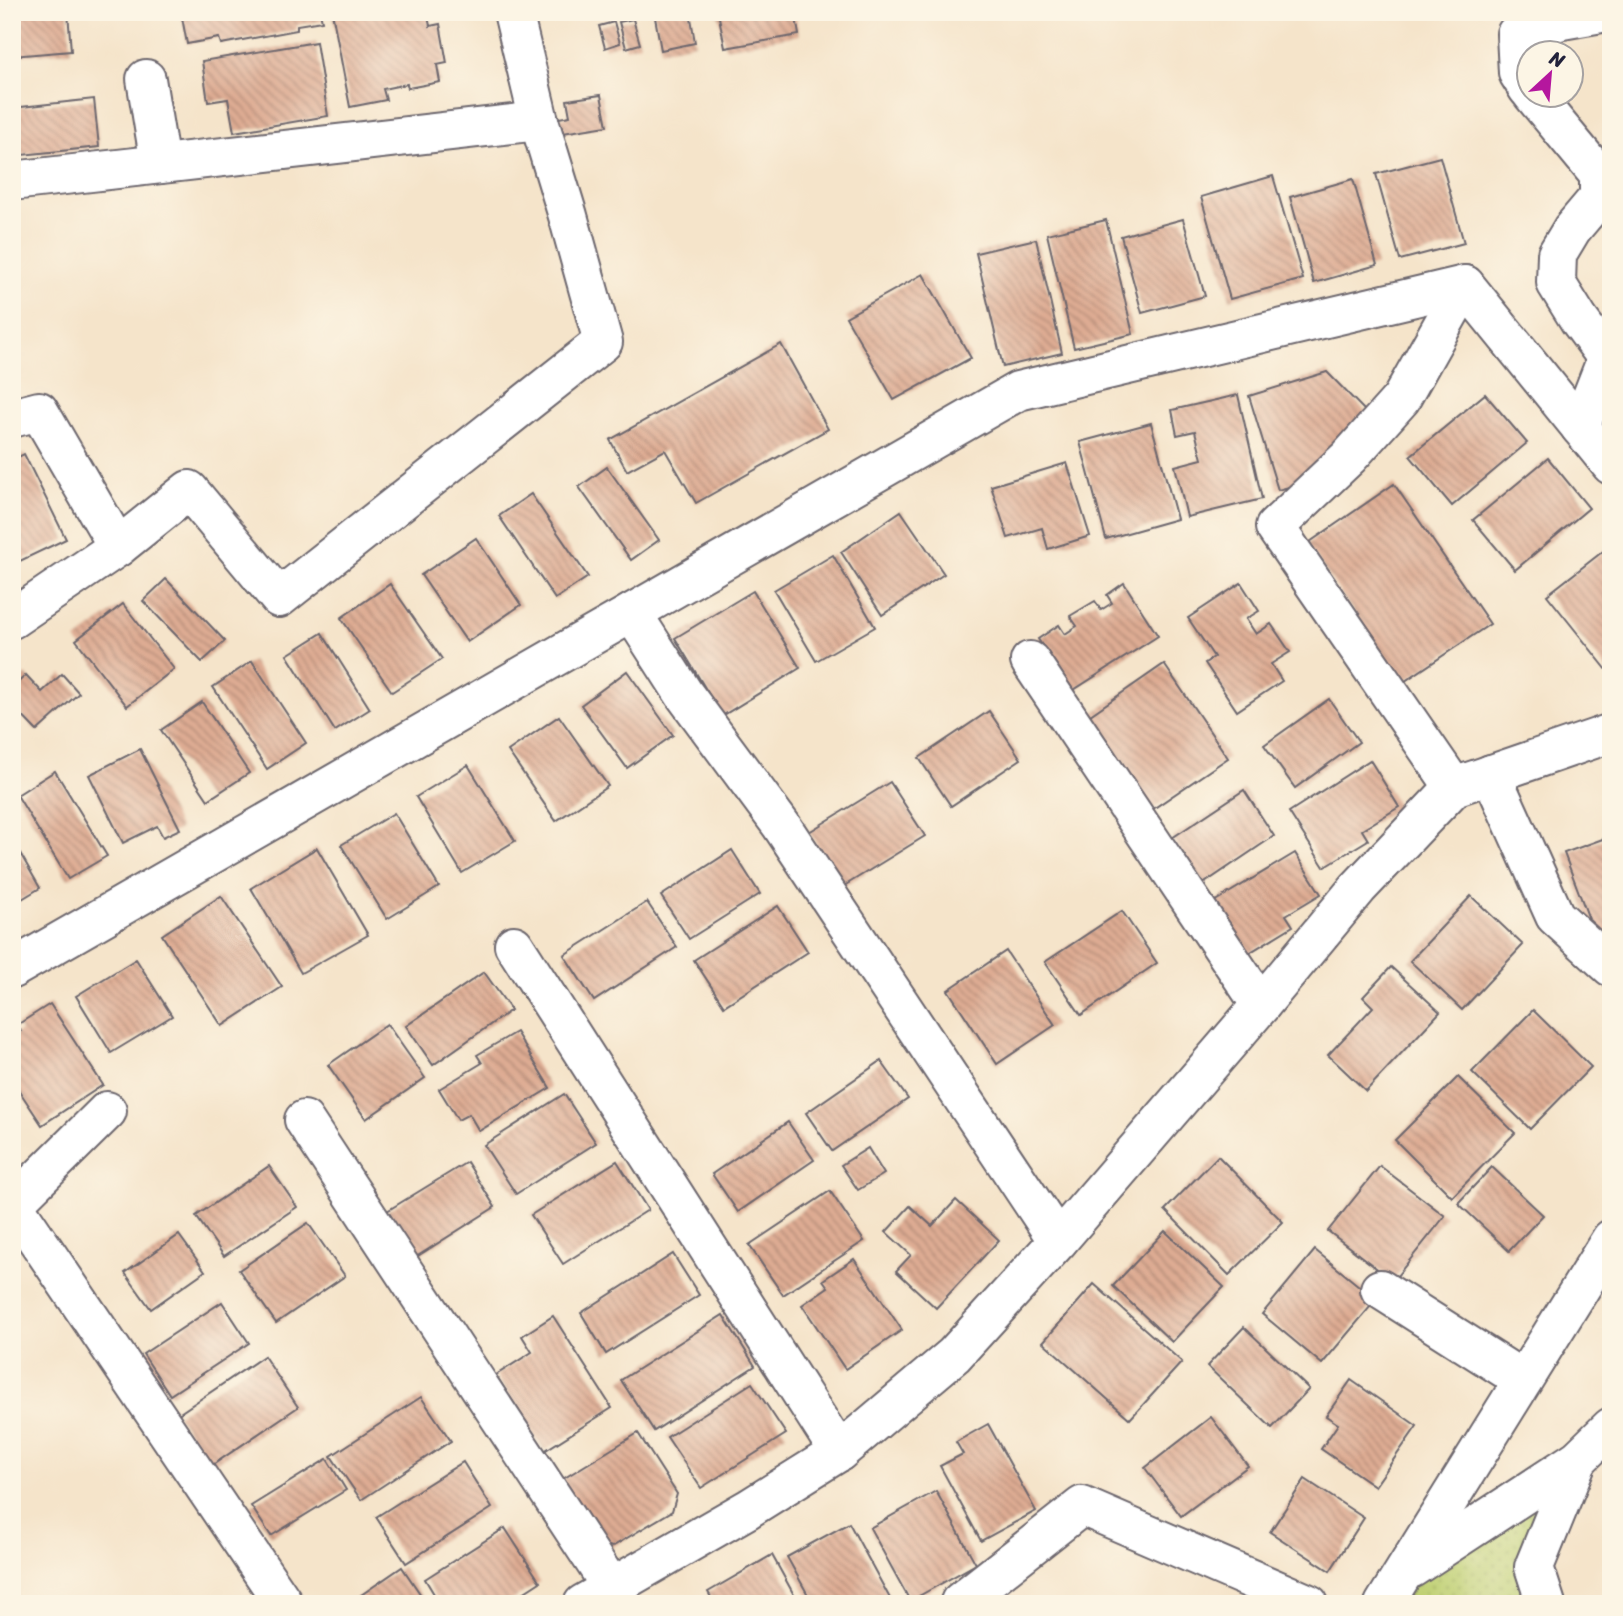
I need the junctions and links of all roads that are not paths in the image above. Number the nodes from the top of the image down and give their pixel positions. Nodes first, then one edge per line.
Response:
1 (513, 12) edge
2 (1606, 12) edge
3 (1516, 38) edge
4 (146, 79) dead end
5 (1544, 108) edge
6 (539, 121) junction
7 (160, 164) junction
8 (12, 181) edge
9 (1465, 285) junction
10 (12, 418) edge
11 (1580, 427) junction
12 (1611, 465) edge
13 (118, 547) junction
14 (632, 613) junction
15 (12, 619) edge
16 (1030, 662) dead end
17 (1611, 733) edge
18 (1491, 774) junction
19 (1454, 787) junction
20 (514, 946) dead end
21 (1611, 967) edge
22 (12, 969) edge
23 (1261, 1005) junction
24 (107, 1111) dead end
25 (304, 1120) dead end
26 (13, 1205) edge
27 (1611, 1239) edge
28 (1058, 1241) junction
29 (1380, 1289) dead end
30 (1523, 1380) junction
31 (1611, 1427) edge
32 (839, 1452) junction
33 (1578, 1459) junction
34 (1391, 1591) edge
35 (597, 1596) edge
36 (960, 1603) edge
37 (284, 1604) edge
38 (1310, 1604) edge
39 (1546, 1604) edge

1 - 6 street
2 - 3 street
4 - 7 street
5 - 11 street
6 - 7 street
6 - 13 street
7 - 8 street
9 - 11 street
9 - 14 street
9 - 19 street
10 - 13 street
11 - 12 street
13 - 15 street
14 - 22 street
14 - 28 street
16 - 23 street
17 - 18 street
18 - 19 street
18 - 21 street
19 - 23 street
20 - 32 street
23 - 28 street
24 - 26 street
25 - 35 street
26 - 37 street
27 - 30 street
28 - 32 street
29 - 30 street
30 - 34 street
31 - 33 street
32 - 35 street
33 - 34 street
33 - 39 street
36 - 38 street

